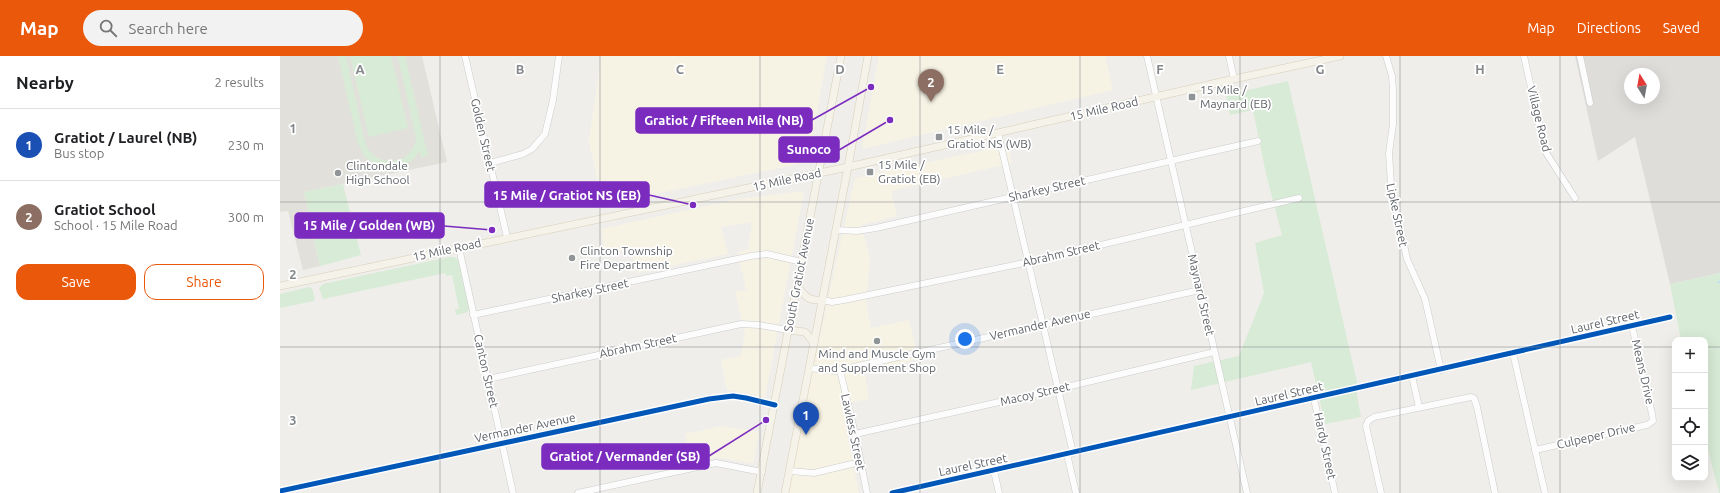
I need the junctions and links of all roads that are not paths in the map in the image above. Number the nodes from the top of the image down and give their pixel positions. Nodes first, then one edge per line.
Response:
1 (465, 56) edge
2 (559, 56) edge
3 (841, 56) edge
4 (868, 56) edge
5 (1147, 56) edge
6 (1229, 56) edge
7 (1340, 56) edge
8 (1386, 56) edge
9 (1524, 56) edge
10 (1580, 56) edge
11 (1316, 59) edge
12 (1234, 79) junction
13 (1156, 97) junction
14 (1590, 103) dead end
15 (998, 133) junction
16 (1258, 141) dead end
17 (1171, 160) junction
18 (490, 163) junction
19 (848, 167) junction
20 (819, 173) junction
21 (1014, 196) junction
22 (1299, 198) dead end
23 (1575, 198) dead end
24 (1185, 225) junction
25 (836, 230) junction
26 (507, 237) junction
27 (459, 248) junction
28 (802, 262) junction
29 (1029, 262) junction
30 (280, 286) edge
31 (797, 286) junction
32 (1200, 290) junction
33 (823, 300) junction
34 (473, 315) junction
35 (1670, 317) dead end
36 (1043, 324) junction
37 (1632, 326) junction
38 (788, 330) junction
39 (814, 343) junction
40 (1214, 352) junction
41 (1513, 353) junction
42 (809, 368) junction
43 (840, 370) junction
44 (1441, 370) junction
45 (1412, 376) junction
46 (488, 379) junction
47 (1058, 389) junction
48 (1314, 399) junction
49 (775, 405) junction
50 (1419, 407) junction
51 (1230, 418) junction
52 (1653, 418) joint
53 (855, 434) junction
54 (502, 443) junction
55 (1535, 450) junction
56 (1070, 454) junction
57 (860, 462) junction
58 (790, 471) junction
59 (994, 471) junction
60 (762, 472) junction
61 (280, 491) edge
62 (912, 491) edge
63 (513, 493) edge
64 (578, 493) edge
65 (757, 493) edge
66 (785, 493) edge
67 (867, 493) edge
68 (892, 493) edge
69 (999, 493) edge
70 (1076, 493) edge
71 (1247, 493) edge
72 (1335, 493) edge
73 (1381, 493) edge
74 (1496, 493) edge
75 (1545, 493) edge

1 - 18 street, Golden Street
2 - 18 street
3 - 20 main road, South Gratiot Avenue
4 - 19 main road
5 - 13 street, Maynard Street
6 - 12 street
7 - 11 main road, 15 Mile Road
8 - 44 street, Lipke Street
9 - 23 street, Village Road
10 - 14 street
11 - 12 main road, 15 Mile Road
12 - 13 main road, 15 Mile Road
13 - 15 main road, 15 Mile Road
13 - 17 street, Maynard Street
15 - 19 main road, 15 Mile Road
15 - 21 street
16 - 17 street, Sharkey Street
17 - 21 street, Sharkey Street
17 - 24 street, Maynard Street
18 - 26 street, Golden Street
19 - 20 main road, 15 Mile Road
19 - 25 main road
20 - 26 main road, 15 Mile Road
20 - 28 main road, South Gratiot Avenue
21 - 25 street, Sharkey Street
21 - 29 street
22 - 24 street, Abrahm Street
24 - 29 street, Abrahm Street
24 - 32 street, Maynard Street
25 - 33 main road
26 - 27 main road, 15 Mile Road
27 - 30 main road, 15 Mile Road
27 - 34 street, Canton Street
28 - 31 main road, South Gratiot Avenue
28 - 34 street, Sharkey Street
29 - 33 street, Abrahm Street
29 - 36 street
31 - 33 main road
31 - 38 main road, South Gratiot Avenue
32 - 36 street, Vermander Avenue
32 - 40 street, Maynard Street
33 - 39 main road
34 - 46 street, Canton Street
35 - 37 street, Laurel Street
36 - 43 street, Vermander Avenue
36 - 47 street
37 - 41 street, Laurel Street
37 - 52 street, Means Drive
38 - 39 main road
38 - 46 street, Abrahm Street
38 - 49 main road, South Gratiot Avenue
39 - 42 main road
40 - 47 street, Macoy Street
40 - 51 street, Maynard Street
41 - 44 street, Laurel Street
41 - 55 street
42 - 43 street, Vermander Avenue
42 - 58 main road
43 - 53 street, Lawless Street
44 - 45 street, Laurel Street
45 - 48 street, Laurel Street
45 - 50 street
46 - 54 street, Canton Street
47 - 53 street, Macoy Street
47 - 56 street
48 - 51 street, Laurel Street
48 - 72 street, Hardy Street
49 - 54 street, Vermander Avenue
49 - 60 main road, South Gratiot Avenue
50 - 73 street
50 - 74 street
51 - 56 street, Laurel Street
51 - 71 street, Maynard Street
52 - 55 street, Culpeper Drive
53 - 57 street, Lawless Street
54 - 61 street, Vermander Avenue
54 - 63 street, Canton Street
55 - 75 street
56 - 59 street, Laurel Street
56 - 70 street
57 - 58 street
57 - 67 street, Lawless Street
58 - 66 main road
59 - 62 street, Laurel Street
59 - 69 street
60 - 64 street
60 - 65 main road, South Gratiot Avenue
62 - 68 street

